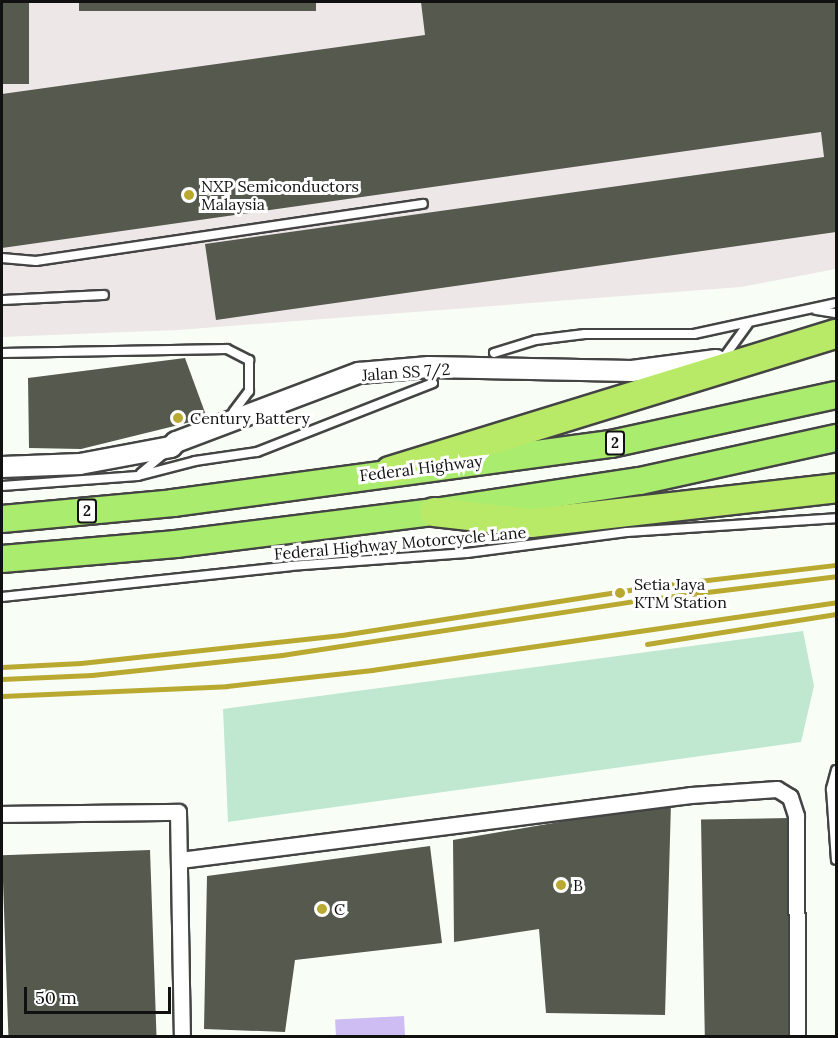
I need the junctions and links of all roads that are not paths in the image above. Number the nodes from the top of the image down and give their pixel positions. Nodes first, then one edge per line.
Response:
1 (423, 204) dead end
2 (2, 258) edge
3 (104, 295) dead end
4 (2, 300) edge
5 (837, 303) edge
6 (812, 309) junction
7 (837, 313) edge
8 (748, 324) junction
9 (830, 337) edge
10 (2, 353) edge
11 (494, 353) dead end
12 (722, 360) junction
13 (434, 384) dead end
14 (837, 395) edge
15 (837, 438) edge
16 (174, 444) junction
17 (2, 467) edge
18 (390, 471) junction
19 (138, 476) junction
20 (2, 486) edge
21 (837, 488) edge
22 (744, 501) junction
23 (434, 512) junction
24 (837, 518) edge
25 (2, 519) edge
26 (708, 525) junction
27 (2, 560) edge
28 (2, 597) edge
29 (837, 771) edge
30 (2, 814) edge
31 (180, 860) junction
32 (837, 860) edge
33 (182, 1036) edge
34 (797, 1036) edge

1 - 2 lane
3 - 4 lane
5 - 6 lane
6 - 7 lane
6 - 8 lane
8 - 11 lane
8 - 12 lane
9 - 12 street, Jalan SS 7/2
9 - 18 highway
10 - 16 lane
12 - 16 street, Jalan SS 7/2
13 - 19 lane
14 - 18 highway, Federal Highway / 2
15 - 23 highway
16 - 17 street, Jalan SS 7/2
16 - 19 lane
18 - 25 highway, Federal Highway / 2
19 - 20 lane
21 - 22 highway
22 - 23 highway
22 - 26 lane
23 - 27 highway
24 - 26 lane, Federal Highway Motorcycle Lane
26 - 28 lane, Federal Highway Motorcycle Lane
29 - 32 lane
30 - 31 street
31 - 33 street
31 - 34 street

